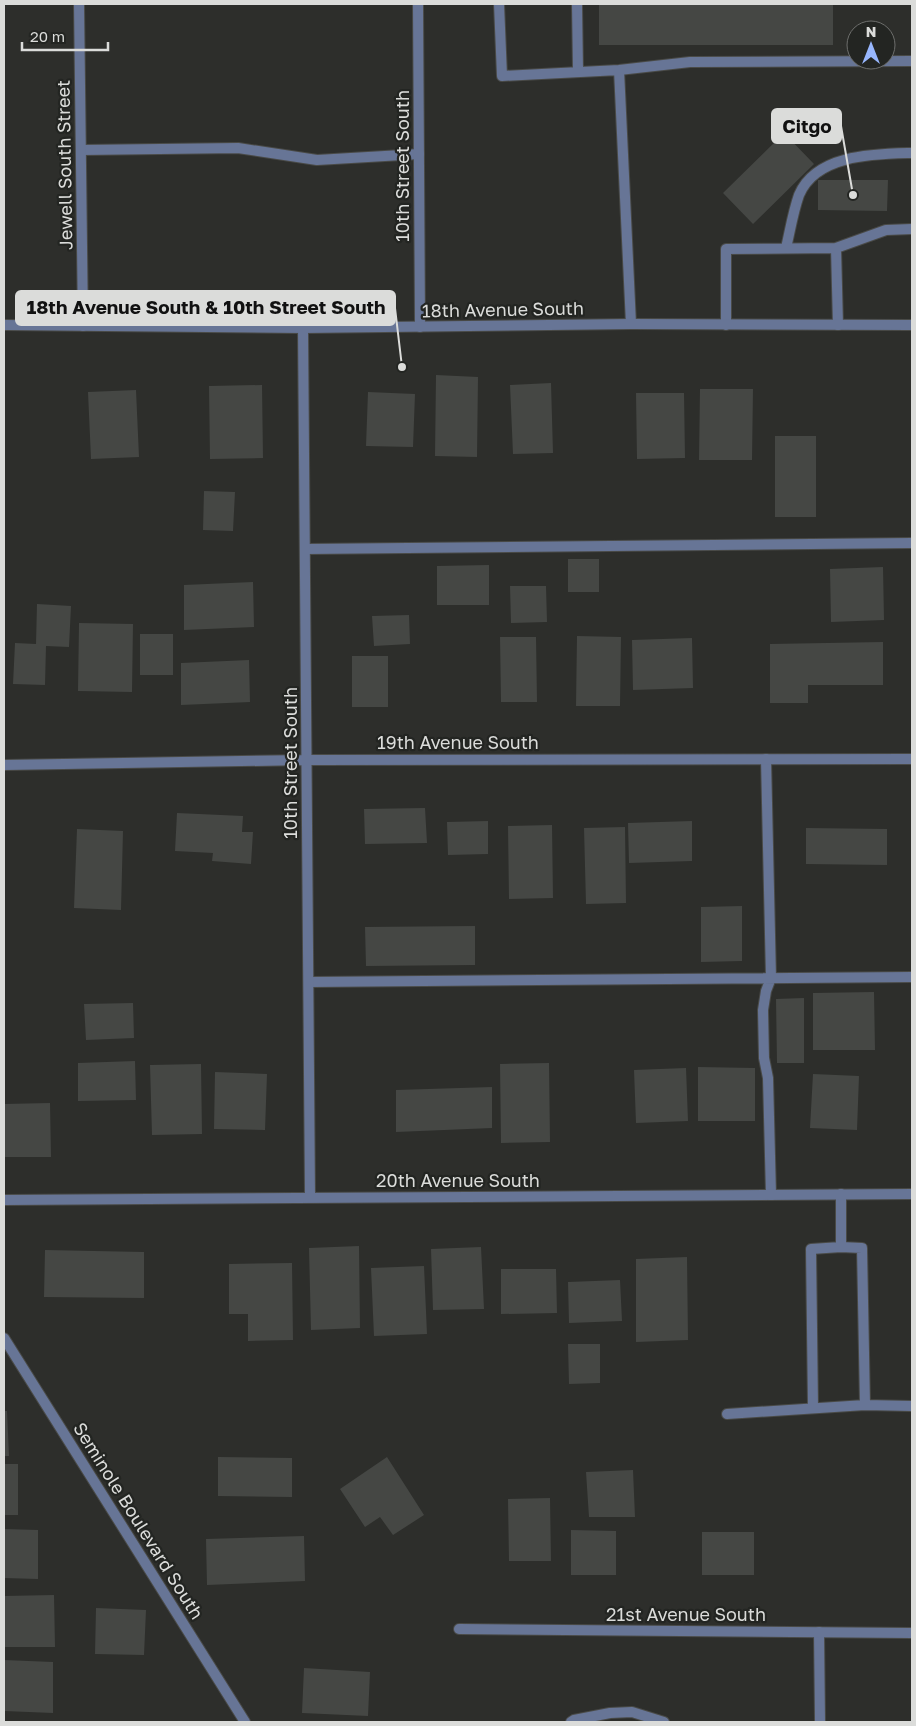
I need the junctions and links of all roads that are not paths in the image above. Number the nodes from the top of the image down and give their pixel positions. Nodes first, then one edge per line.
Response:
1 (79, 4) edge
2 (418, 4) edge
3 (499, 4) edge
4 (577, 4) edge
5 (912, 61) edge
6 (619, 70) junction
7 (578, 71) junction
8 (81, 150) junction
9 (912, 153) edge
10 (419, 154) junction
11 (912, 229) edge
12 (786, 248) junction
13 (836, 248) junction
14 (631, 324) junction
15 (4, 325) edge
16 (726, 325) junction
17 (838, 325) junction
18 (912, 325) edge
19 (83, 326) junction
20 (420, 327) junction
21 (303, 328) junction
22 (912, 543) edge
23 (305, 549) junction
24 (766, 759) junction
25 (912, 759) edge
26 (307, 760) junction
27 (4, 765) edge
28 (912, 977) edge
29 (772, 978) junction
30 (309, 982) junction
31 (841, 1194) junction
32 (912, 1194) edge
33 (771, 1195) junction
34 (310, 1198) junction
35 (4, 1200) edge
36 (841, 1247) junction
37 (4, 1338) edge
38 (865, 1405) junction
39 (912, 1406) edge
40 (813, 1408) junction
41 (727, 1414) dead end
42 (459, 1630) dead end
43 (819, 1632) junction
44 (912, 1633) edge
45 (245, 1722) edge
46 (572, 1722) edge
47 (664, 1722) edge
48 (820, 1722) edge

1 - 8 street, Jewell South Street
2 - 10 street, 10th Street South
3 - 7 street
4 - 7 street
5 - 6 street
6 - 7 street
6 - 14 street
8 - 10 street
8 - 19 street, Jewell South Street
9 - 12 street
10 - 20 street, 10th Street South
11 - 13 street
12 - 13 street
12 - 16 street
13 - 17 street
14 - 16 street, 18th Avenue South
14 - 20 street, 18th Avenue South
15 - 19 street, 18th Avenue South
16 - 17 street, 18th Avenue South
17 - 18 street, 18th Avenue South
19 - 21 street, 18th Avenue South
20 - 21 street, 18th Avenue South
21 - 23 street, 10th Street South
22 - 23 street
23 - 26 street, 10th Street South
24 - 25 street, 19th Avenue South
24 - 26 street, 19th Avenue South
24 - 29 street
26 - 27 street, 19th Avenue South
26 - 30 street, 10th Street South
28 - 29 street
29 - 30 street
29 - 33 street
30 - 34 street, 10th Street South
31 - 32 street, 20th Avenue South
31 - 33 street, 20th Avenue South
31 - 36 street
33 - 34 street, 20th Avenue South
34 - 35 street, 20th Avenue South
36 - 38 street
36 - 40 street
37 - 45 street, Seminole Boulevard South
38 - 39 street
38 - 40 street
40 - 41 street
42 - 43 street, 21st Avenue South
43 - 44 street, 21st Avenue South
43 - 48 street
46 - 47 street

